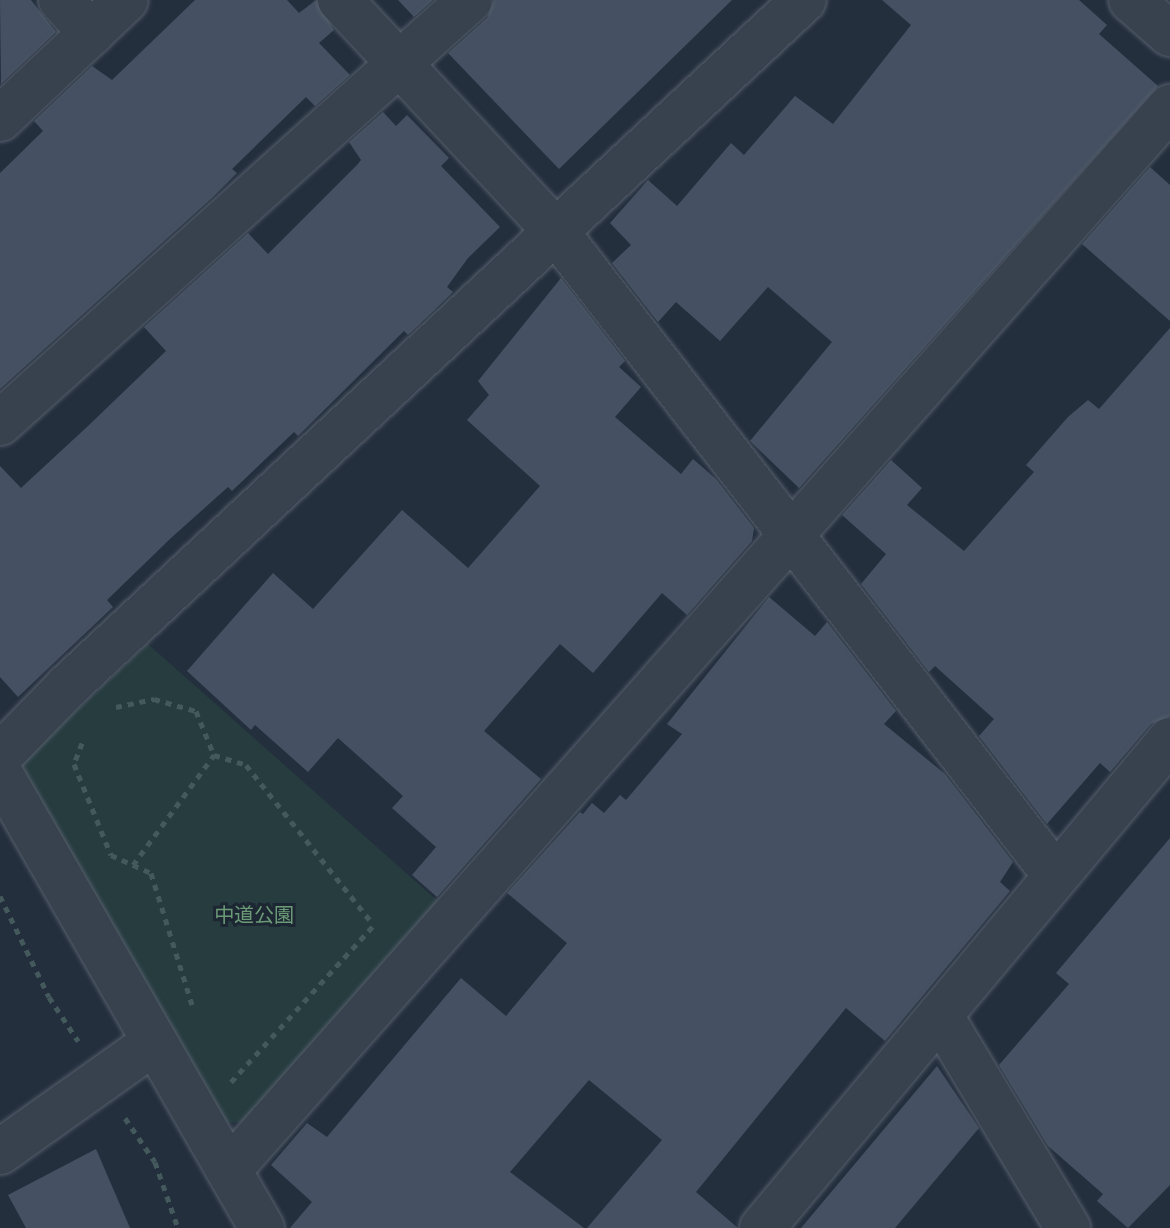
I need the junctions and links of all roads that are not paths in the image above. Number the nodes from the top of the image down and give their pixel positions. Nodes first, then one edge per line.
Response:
1 (61, 0) edge
2 (126, 0) edge
3 (340, 0) edge
4 (470, 0) edge
5 (804, 0) edge
6 (1131, 0) edge
7 (91, 33) junction
8 (1170, 34) edge
9 (401, 65) junction
10 (1170, 107) edge
11 (0, 119) edge
12 (557, 233) junction
13 (0, 423) edge
14 (796, 535) junction
15 (1170, 740) edge
16 (0, 756) edge
17 (0, 773) edge
18 (1055, 875) junction
19 (940, 1015) junction
20 (155, 1042) junction
21 (0, 1152) edge
22 (229, 1170) junction
23 (262, 1228) edge
24 (762, 1228) edge
25 (1068, 1228) edge

1 - 7 street
2 - 7 street
3 - 9 street
4 - 9 street
5 - 12 street
6 - 8 street
7 - 11 street
9 - 12 street
9 - 13 street
10 - 14 street
12 - 14 street
12 - 16 street
14 - 18 street
14 - 22 street
15 - 18 street
17 - 20 street
18 - 19 street
19 - 24 street
19 - 25 street
20 - 21 street
20 - 22 street
22 - 23 street

